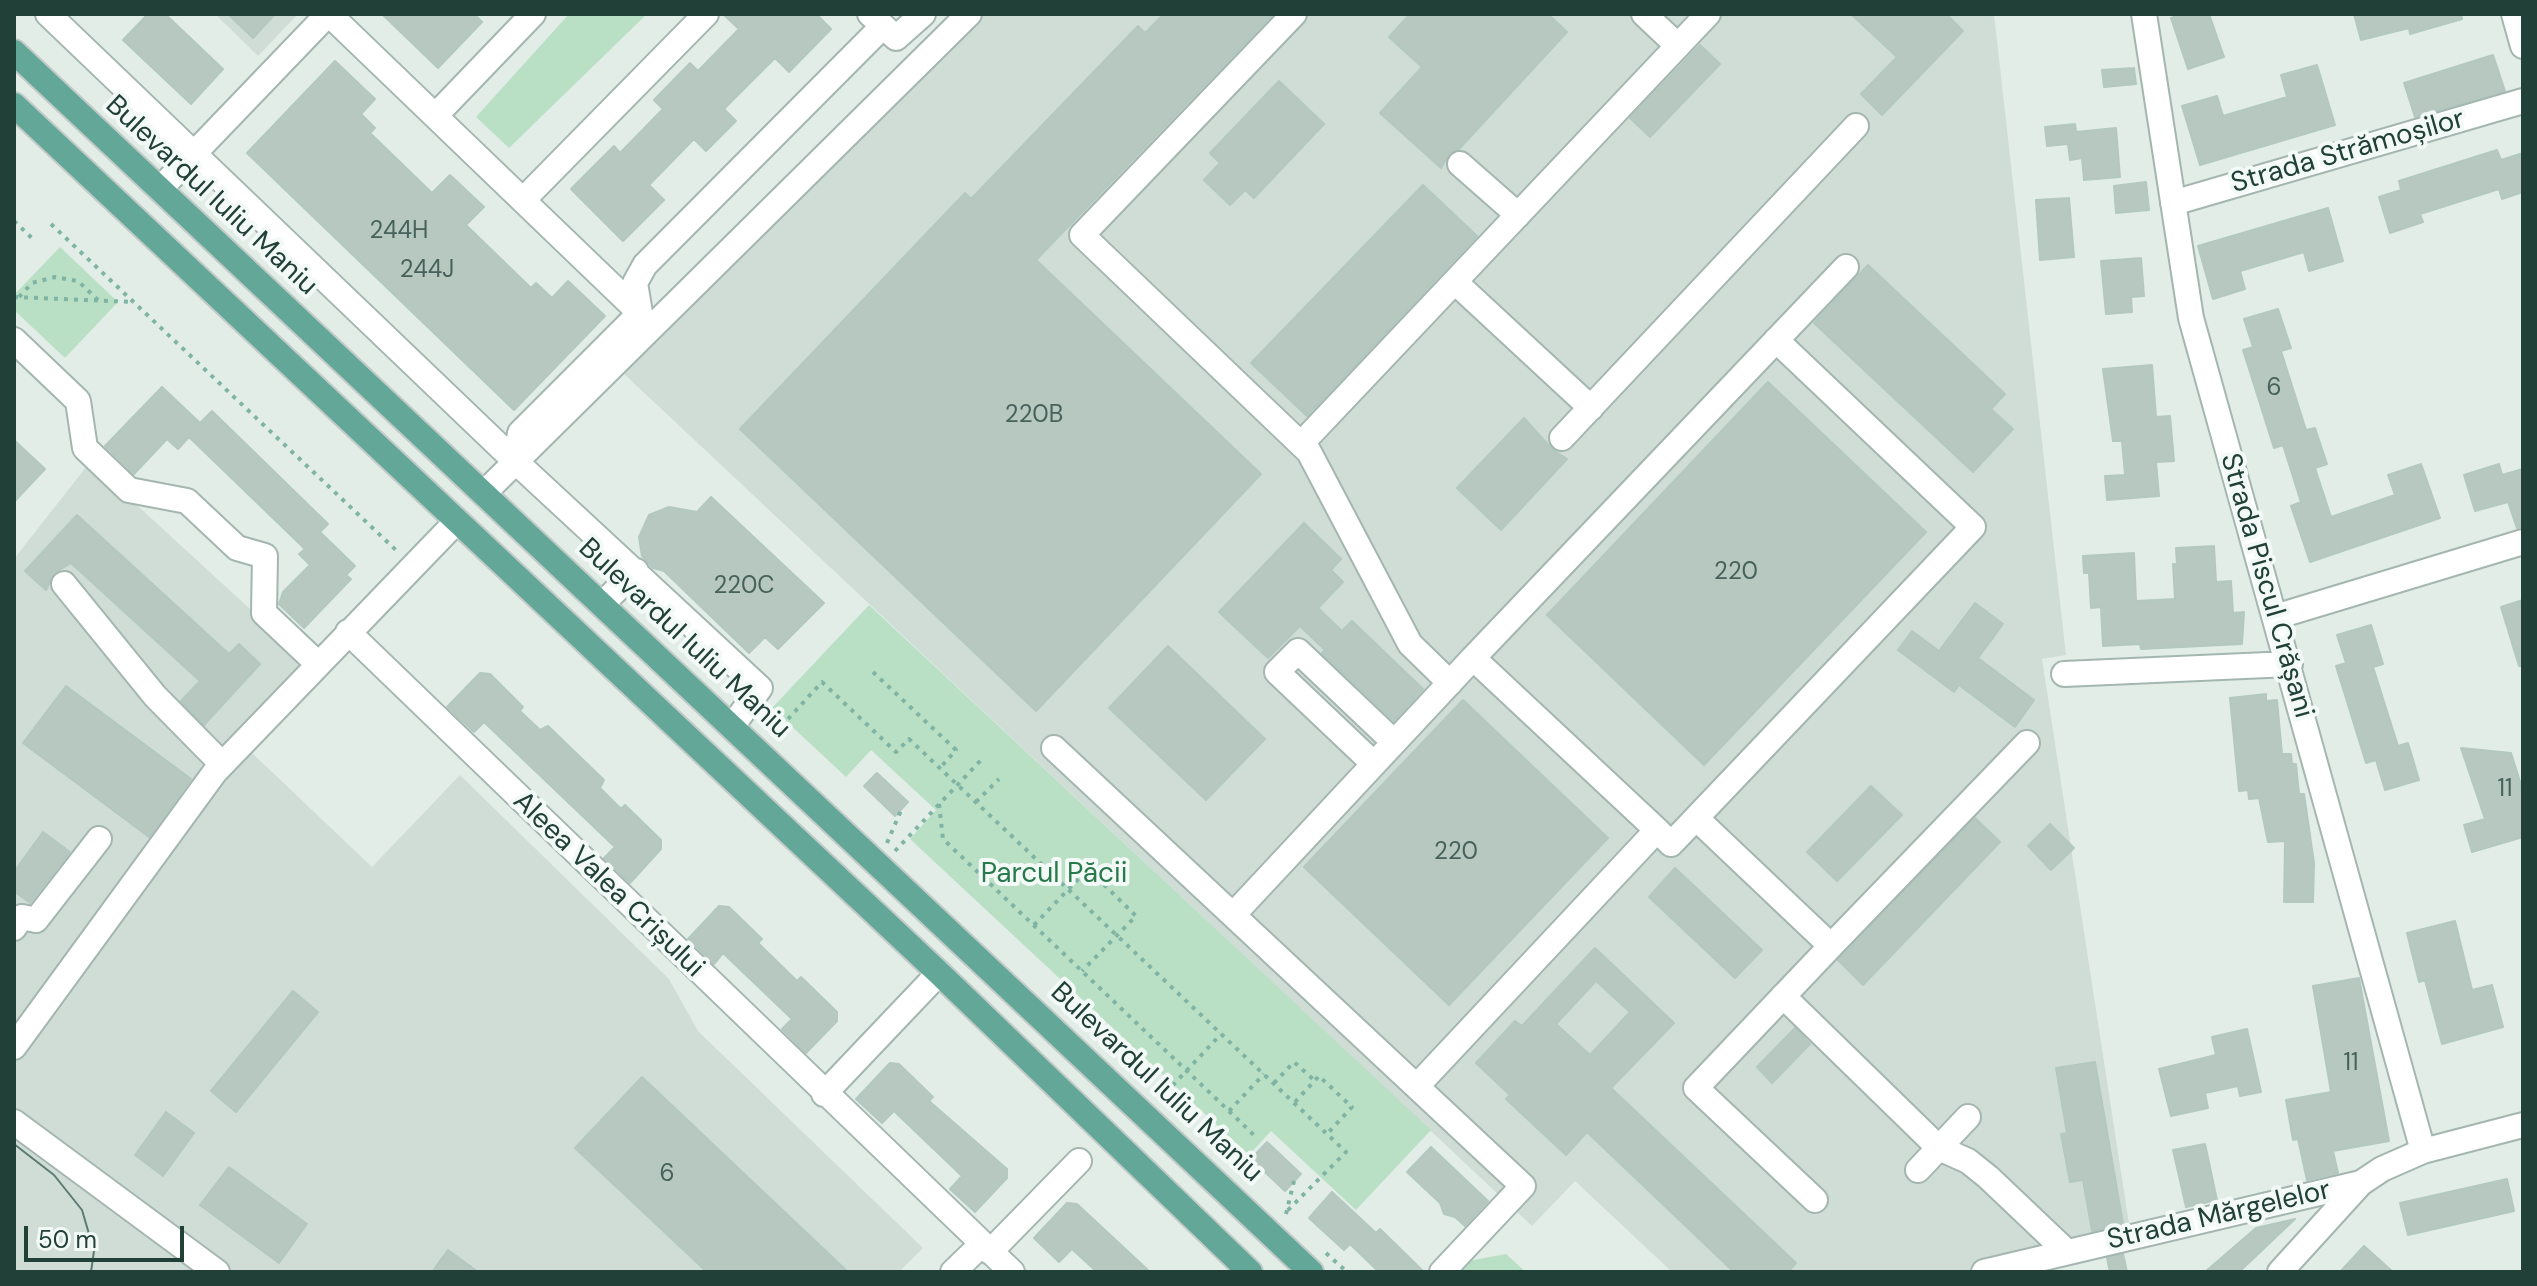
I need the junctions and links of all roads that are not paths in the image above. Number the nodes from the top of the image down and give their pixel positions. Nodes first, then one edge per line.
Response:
1 (48, 14) edge
2 (328, 14) edge
3 (533, 14) edge
4 (706, 14) edge
5 (923, 14) edge
6 (969, 14) edge
7 (1294, 14) edge
8 (1644, 14) edge
9 (1708, 14) edge
10 (2144, 14) edge
11 (2514, 14) edge
12 (876, 20) edge
13 (1678, 46) junction
14 (2523, 46) edge
15 (14, 52) edge
16 (2523, 101) edge
17 (14, 105) edge
18 (435, 116) junction
19 (1856, 126) dead end
20 (193, 154) junction
21 (1460, 164) dead end
22 (160, 189) junction
23 (523, 200) junction
24 (2173, 203) junction
25 (1518, 215) junction
26 (1846, 267) dead end
27 (1455, 282) junction
28 (640, 313) junction
29 (14, 340) edge
30 (1776, 340) junction
31 (1591, 408) junction
32 (1562, 438) dead end
33 (1301, 444) junction
34 (515, 461) junction
35 (484, 493) junction
36 (457, 521) junction
37 (2523, 542) edge
38 (636, 571) junction
39 (64, 584) dead end
40 (603, 603) junction
41 (2275, 617) junction
42 (348, 632) junction
43 (1473, 658) junction
44 (318, 664) junction
45 (2290, 664) junction
46 (2064, 674) dead end
47 (1450, 683) junction
48 (733, 725) junction
49 (1394, 742) junction
50 (2027, 743) dead end
51 (1054, 748) dead end
52 (222, 764) junction
53 (1374, 764) junction
54 (1699, 815) junction
55 (1657, 830) junction
56 (99, 839) dead end
57 (1233, 915) junction
58 (14, 928) edge
59 (1831, 946) junction
60 (939, 973) junction
61 (1783, 996) junction
62 (14, 1047) edge
63 (1417, 1086) junction
64 (824, 1094) junction
65 (1968, 1117) dead end
66 (14, 1122) edge
67 (2523, 1125) edge
68 (1939, 1148) junction
69 (2423, 1151) junction
70 (1079, 1161) dead end
71 (1918, 1170) dead end
72 (2361, 1183) junction
73 (1815, 1200) dead end
74 (176, 1243) junction
75 (986, 1248) junction
76 (2067, 1252) junction
77 (1241, 1266) edge
78 (204, 1272) edge
79 (217, 1272) edge
80 (953, 1272) edge
81 (1012, 1272) edge
82 (1311, 1272) edge
83 (1442, 1272) edge
84 (1984, 1272) edge
85 (2280, 1272) edge

1 - 20 street
2 - 18 street
2 - 20 street
3 - 18 street
4 - 23 street
5 - 12 street
6 - 34 street
7 - 33 street
8 - 13 street
9 - 13 street
10 - 24 street, Strada Piscul Crășani
11 - 14 street
12 - 28 street
13 - 25 street
15 - 22 main road, Bulevardul Iuliu Maniu
16 - 24 street, Strada Strămoșilor
17 - 36 main road
18 - 23 street
19 - 31 street
20 - 22 street
20 - 34 street
21 - 25 street
22 - 35 main road, Bulevardul Iuliu Maniu
23 - 28 street
24 - 41 street, Strada Piscul Crășani
25 - 27 street
26 - 30 street
27 - 31 street
27 - 33 street
28 - 34 street
29 - 44 street
30 - 43 street
30 - 54 street
31 - 32 street
33 - 47 street
34 - 35 street
34 - 38 street
35 - 40 main road, Bulevardul Iuliu Maniu
36 - 42 street
36 - 60 main road
37 - 41 street
38 - 40 street
38 - 48 street
39 - 52 street
40 - 48 main road, Bulevardul Iuliu Maniu
41 - 45 street, Strada Piscul Crășani
42 - 44 street
42 - 64 street, Aleea Valea Crișului
43 - 47 street
43 - 55 street
44 - 52 street
45 - 46 street
45 - 69 street, Strada Piscul Crășani
47 - 49 street
48 - 82 main road, Bulevardul Iuliu Maniu
49 - 53 street
49 - 53 street
50 - 59 street
51 - 57 street
52 - 62 street
53 - 57 street
54 - 55 street
54 - 59 street
55 - 63 street
56 - 58 street
57 - 63 street
59 - 61 street
60 - 64 street
60 - 77 main road
61 - 68 street
61 - 73 street
63 - 83 street
64 - 75 street, Aleea Valea Crișului
65 - 68 street
66 - 74 street
67 - 69 street, Strada Mărgelelor
68 - 71 street
68 - 76 street
69 - 72 street, Strada Mărgelelor
70 - 75 street
72 - 76 street, Strada Mărgelelor
72 - 85 street, Strada Mărgelelor
74 - 78 street
74 - 79 street
75 - 80 street
75 - 81 street, Aleea Valea Crișului
76 - 84 street, Strada Mărgelelor

